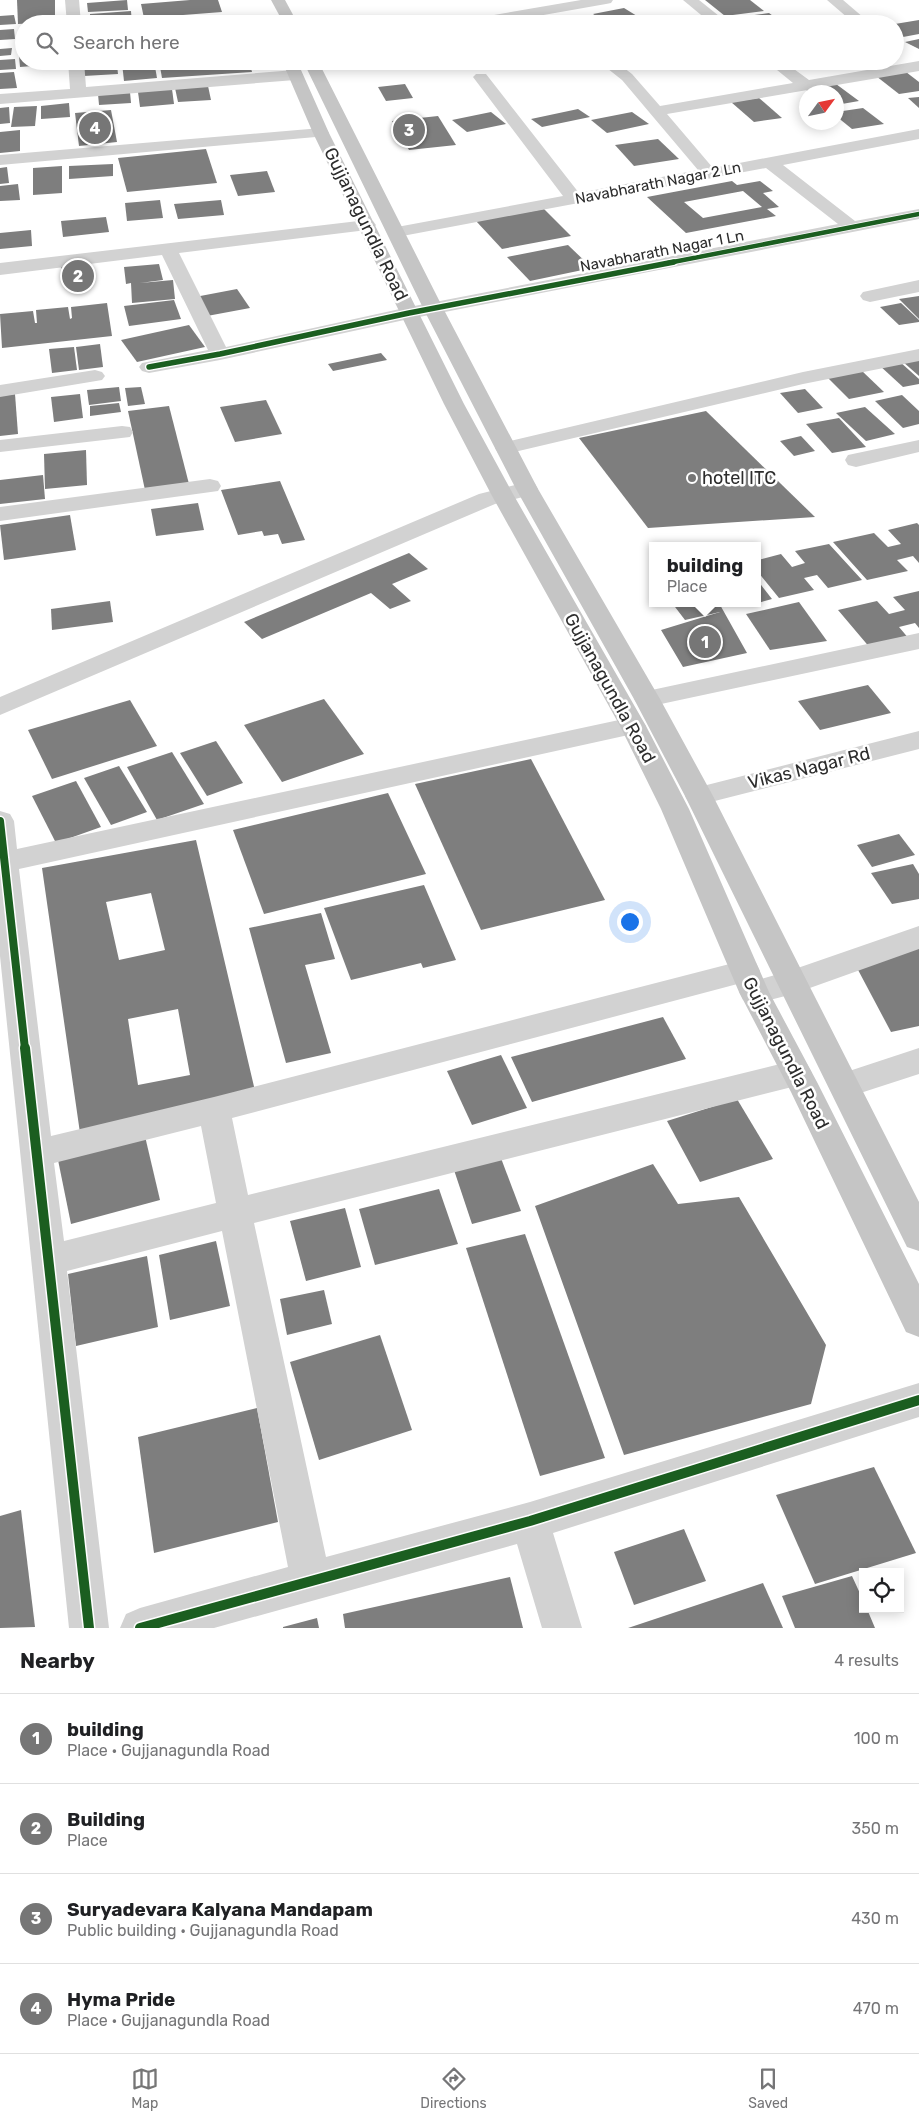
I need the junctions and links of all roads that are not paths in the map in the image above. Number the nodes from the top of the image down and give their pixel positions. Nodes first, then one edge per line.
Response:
1 (72, 0) edge
2 (278, 0) edge
3 (524, 0) edge
4 (606, 0) edge
5 (690, 0) edge
6 (834, 0) edge
7 (538, 12) junction
8 (73, 15) edge
9 (286, 15) edge
10 (520, 15) edge
11 (542, 15) edge
12 (710, 15) edge
13 (853, 15) edge
14 (904, 55) edge
15 (919, 66) edge
16 (904, 69) edge
17 (77, 70) edge
18 (264, 70) edge
19 (299, 70) edge
20 (300, 70) edge
21 (617, 70) edge
22 (785, 70) edge
23 (895, 70) edge
24 (481, 77) dead end
25 (806, 85) joint
26 (799, 86) edge
27 (78, 92) junction
28 (0, 99) edge
29 (656, 111) junction
30 (321, 133) junction
31 (919, 134) edge
32 (0, 160) edge
33 (769, 162) junction
34 (709, 173) junction
35 (575, 199) junction
36 (917, 216) edge
37 (367, 225) junction
38 (852, 227) junction
39 (397, 232) junction
40 (168, 249) junction
41 (0, 269) edge
42 (919, 286) edge
43 (870, 296) dead end
44 (422, 311) junction
45 (220, 354) junction
46 (919, 355) edge
47 (148, 367) dead end
48 (95, 376) dead end
49 (0, 391) edge
50 (122, 432) dead end
51 (0, 446) edge
52 (919, 446) edge
53 (506, 448) junction
54 (856, 460) dead end
55 (210, 486) dead end
56 (527, 489) junction
57 (502, 494) junction
58 (0, 514) edge
59 (919, 641) edge
60 (647, 699) junction
61 (0, 707) edge
62 (633, 726) junction
63 (919, 740) edge
64 (699, 796) junction
65 (0, 821) edge
66 (5, 862) junction
67 (919, 937) edge
68 (750, 982) junction
69 (793, 982) junction
70 (919, 1061) edge
71 (796, 1073) junction
72 (845, 1085) junction
73 (214, 1110) junction
74 (37, 1153) junction
75 (235, 1214) junction
76 (919, 1236) edge
77 (49, 1260) junction
78 (919, 1321) edge
79 (919, 1400) edge
80 (530, 1521) junction
81 (311, 1581) junction
82 (89, 1628) edge
83 (140, 1628) edge
84 (562, 1628) edge

1 - 8 street
2 - 9 main road
3 - 7 street
4 - 7 street
5 - 12 street
6 - 13 street
7 - 10 street
7 - 11 street
14 - 15 street
15 - 16 street
17 - 27 street
18 - 27 street
19 - 30 main road, Gujjanagundla Road
20 - 39 main road, Gujjanagundla Road
21 - 29 street
22 - 25 street
23 - 25 street
24 - 35 street
26 - 29 street
27 - 28 street
29 - 34 street
30 - 32 street
30 - 37 main road, Gujjanagundla Road
31 - 33 street, Navabharath Nagar 2 Ln
33 - 34 street, Navabharath Nagar 2 Ln
33 - 38 street
34 - 35 street, Navabharath Nagar 2 Ln
35 - 39 street, Navabharath Nagar 2 Ln
36 - 38 street, Navabharath Nagar 1 Ln
37 - 40 street
37 - 44 main road, Gujjanagundla Road
38 - 44 street, Navabharath Nagar 1 Ln
39 - 44 main road, Gujjanagundla Road
40 - 41 street
40 - 45 street
42 - 43 street
44 - 45 street, Navabharath Nagar 1 Ln
44 - 53 main road, Gujjanagundla Road
44 - 57 main road, Gujjanagundla Road
45 - 47 street, Navabharath Nagar 1 Ln
46 - 53 street
48 - 49 street
50 - 51 street
52 - 54 street
53 - 56 main road, Gujjanagundla Road
55 - 58 street
56 - 57 street
56 - 60 main road, Gujjanagundla Road
57 - 61 street
57 - 62 main road, Gujjanagundla Road
59 - 60 street
60 - 64 main road, Gujjanagundla Road
62 - 66 street
62 - 68 main road, Gujjanagundla Road
63 - 64 street, Vikas Nagar Rd
64 - 69 main road, Gujjanagundla Road
65 - 66 street
66 - 74 street
67 - 69 street
68 - 69 street
68 - 71 main road, Gujjanagundla Road
68 - 73 street
69 - 72 main road, Gujjanagundla Road
70 - 72 street
71 - 75 street
71 - 78 main road, Gujjanagundla Road
72 - 76 main road, Gujjanagundla Road
73 - 74 street
73 - 75 street
74 - 77 street
75 - 77 street
75 - 81 street
77 - 82 street
79 - 80 street
80 - 81 street
80 - 84 street
81 - 83 street

